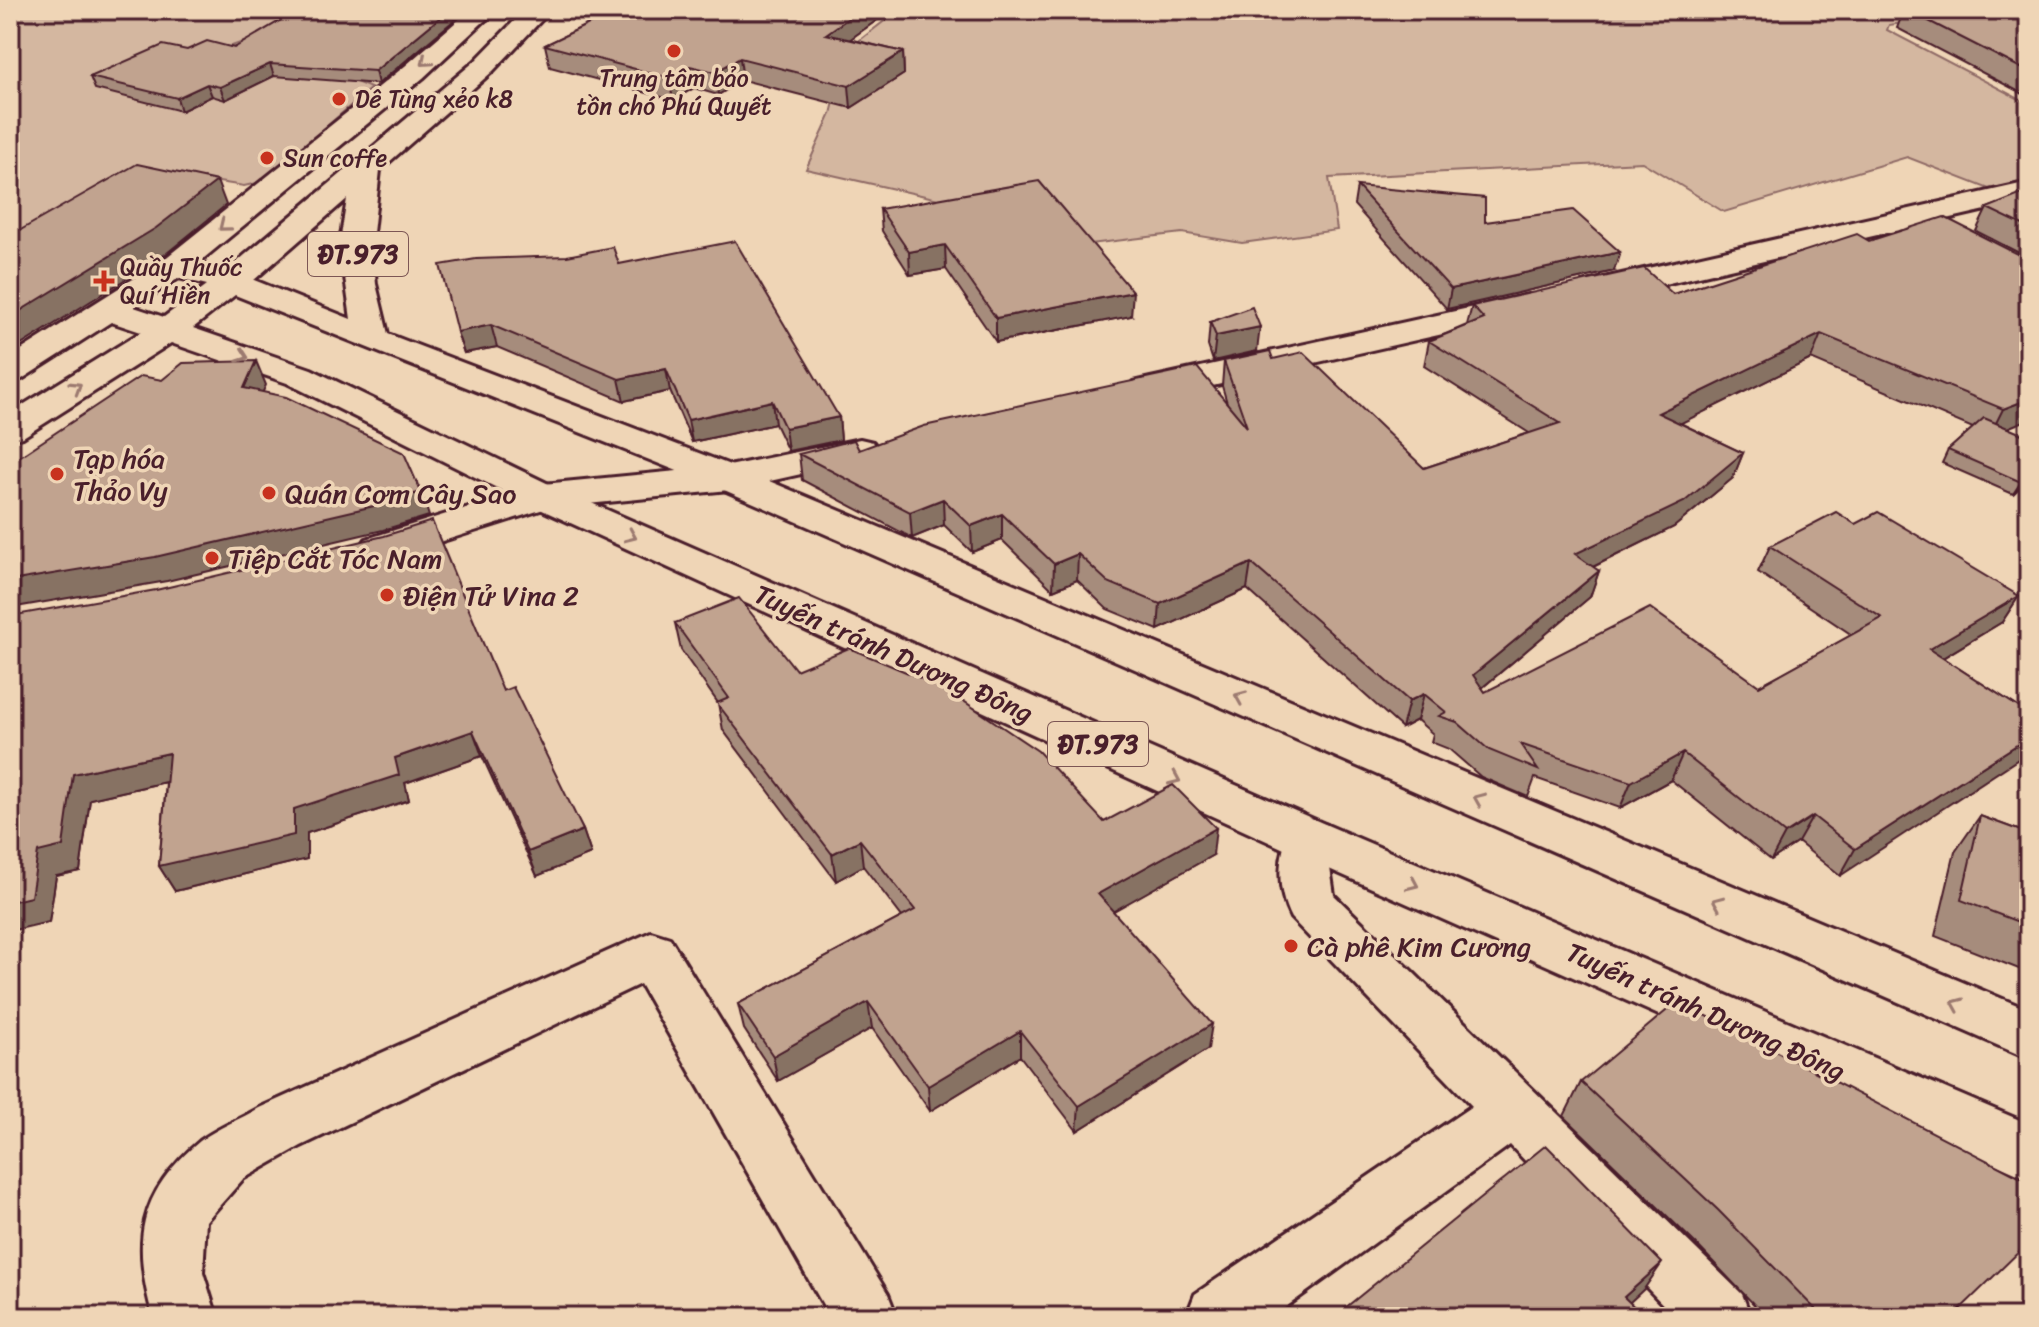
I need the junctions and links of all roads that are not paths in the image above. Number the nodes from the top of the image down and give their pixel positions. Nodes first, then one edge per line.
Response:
1 (484, 10) edge
2 (539, 10) edge
3 (366, 169) junction
4 (2029, 191) edge
5 (1919, 218) junction
6 (1960, 239) edge
7 (174, 267) junction
8 (232, 282) junction
9 (110, 310) junction
10 (170, 329) junction
11 (372, 340) junction
12 (10, 372) edge
13 (1114, 397) edge
14 (10, 429) edge
15 (899, 442) edge
16 (729, 478) junction
17 (543, 496) junction
18 (348, 555) edge
19 (1310, 839) junction
20 (2029, 1035) edge
21 (1514, 1109) junction
22 (2029, 1152) edge
23 (185, 1317) edge
24 (865, 1317) edge
25 (1218, 1317) edge
26 (1719, 1317) edge

1 -> 7 main road
2 - 3 main road, ĐT.973
3 - 8 main road, ĐT.973
3 - 11 main road, ĐT.973
4 - 5 main road
5 - 6 main road
5 - 13 main road
7 - 8 main road, ĐT.973
7 - 9 main road
8 - 10 main road, ĐT.973
8 - 11 main road, ĐT.973
9 - 10 main road, Tuyến tránh Dương Đông / ĐT.973
9 - 12 main road
14 -> 10 main road
10 -> 17 main road, Tuyến tránh Dương Đông / ĐT.973
11 - 16 main road, ĐT.973
15 - 16 main road
16 - 17 main road
20 -> 16 main road, ĐT.973
17 - 18 main road
17 -> 19 main road, Tuyến tránh Dương Đông / ĐT.973
19 - 21 main road
19 -> 22 main road, Tuyến tránh Dương Đông / ĐT.973
21 - 25 main road
21 - 26 main road
23 - 24 main road

